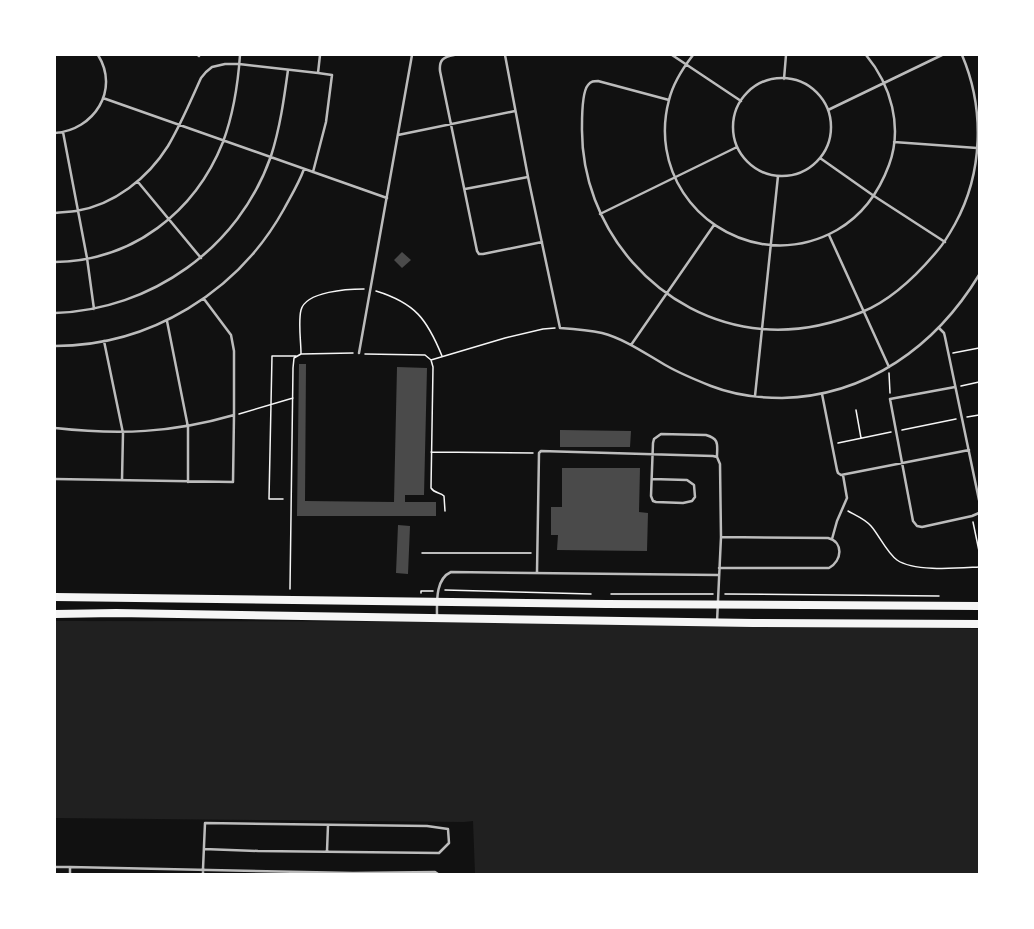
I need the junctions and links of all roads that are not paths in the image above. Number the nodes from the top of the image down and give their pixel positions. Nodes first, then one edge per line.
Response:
1 (98, 55) edge
2 (240, 55) edge
3 (320, 55) edge
4 (412, 55) edge
5 (454, 55) edge
6 (505, 55) edge
7 (672, 55) edge
8 (693, 55) edge
9 (786, 55) edge
10 (866, 55) edge
11 (942, 55) edge
12 (962, 55) edge
13 (239, 64) junction
14 (685, 65) junction
15 (288, 70) junction
16 (318, 73) junction
17 (784, 79) junction
18 (884, 83) junction
19 (103, 98) junction
20 (669, 100) junction
21 (741, 100) junction
22 (828, 110) junction
23 (515, 111) junction
24 (179, 124) junction
25 (452, 124) junction
26 (63, 132) junction
27 (55, 133) edge
28 (398, 135) junction
29 (224, 140) junction
30 (894, 142) junction
31 (737, 147) junction
32 (977, 148) junction
33 (270, 157) junction
34 (820, 158) junction
35 (304, 169) junction
36 (313, 172) junction
37 (778, 176) junction
38 (528, 177) junction
39 (675, 178) junction
40 (138, 182) junction
41 (465, 189) junction
42 (874, 196) junction
43 (387, 198) junction
44 (77, 211) junction
45 (55, 213) edge
46 (600, 214) junction
47 (169, 219) junction
48 (714, 225) junction
49 (828, 235) junction
50 (542, 242) junction
51 (945, 242) junction
52 (770, 245) junction
53 (86, 258) junction
54 (201, 258) junction
55 (55, 262) edge
56 (979, 275) edge
57 (668, 293) junction
58 (204, 299) junction
59 (94, 309) junction
60 (864, 312) junction
61 (55, 313) edge
62 (167, 321) junction
63 (939, 328) junction
64 (762, 329) junction
65 (104, 342) junction
66 (631, 345) junction
67 (55, 346) edge
68 (359, 353) road end
69 (889, 367) junction
70 (955, 387) junction
71 (822, 394) junction
72 (755, 396) junction
73 (234, 416) junction
74 (188, 427) junction
75 (55, 428) edge
76 (123, 433) junction
77 (969, 450) junction
78 (653, 454) junction
79 (717, 457) junction
80 (902, 463) junction
81 (844, 475) junction
82 (55, 479) edge
83 (652, 479) junction
84 (122, 480) junction
85 (188, 482) junction
86 (979, 500) edge
87 (979, 513) edge
88 (721, 536) junction
89 (832, 539) junction
90 (719, 568) junction
91 (537, 572) junction
92 (718, 575) junction
93 (55, 597) edge
94 (116, 598) junction
95 (438, 601) junction
96 (717, 605) junction
97 (979, 606) edge
98 (116, 613) junction
99 (55, 614) edge
100 (437, 618) junction
101 (717, 622) junction
102 (979, 624) edge
103 (328, 824) junction
104 (204, 849) junction
105 (327, 851) junction
106 (55, 867) edge
107 (70, 867) junction
108 (203, 869) junction
109 (70, 874) edge
110 (203, 874) edge
111 (438, 874) edge

1 - 19 lane
2 - 13 lane
3 - 16 lane
4 - 28 lane
5 - 25 lane
6 - 23 lane
7 - 14 lane
8 - 14 lane
9 - 17 lane
10 - 18 lane
11 - 18 lane
12 - 32 lane
13 - 15 lane
13 - 24 lane
13 - 29 lane
14 - 20 lane
14 - 21 lane
15 - 16 lane
15 - 33 lane
16 - 36 lane
17 - 21 lane
17 - 22 lane
18 - 22 lane
18 - 30 lane
19 - 24 lane
19 - 26 lane
20 - 39 lane
20 - 46 lane
21 - 31 lane
22 - 34 lane
23 - 25 lane
23 - 38 lane
24 - 29 lane
24 - 40 lane
25 - 28 lane
25 - 41 lane
26 - 27 lane
26 - 44 lane
28 - 43 lane
29 - 33 lane
29 - 47 lane
30 - 32 lane
30 - 42 lane
31 - 37 lane
31 - 39 lane
32 - 51 lane
33 - 35 lane
33 - 54 lane
34 - 37 lane
34 - 42 lane
35 - 36 lane
35 - 58 lane
36 - 43 lane
37 - 52 lane
38 - 41 lane
38 - 50 lane
39 - 46 lane
39 - 48 lane
40 - 44 lane
40 - 47 lane
41 - 50 lane
42 - 49 lane
42 - 51 lane
43 - 68 lane
44 - 45 lane
44 - 53 lane
46 - 57 lane
47 - 53 lane
47 - 54 lane
48 - 52 lane
48 - 57 lane
49 - 52 lane
49 - 60 lane
50 - 66 lane
51 - 60 lane
52 - 64 lane
53 - 55 lane
53 - 59 lane
54 - 59 lane
56 - 63 lane
57 - 64 lane
57 - 66 lane
58 - 62 lane
58 - 73 lane
59 - 61 lane
60 - 64 lane
60 - 69 lane
62 - 65 lane
62 - 74 lane
63 - 69 lane
63 - 70 lane
64 - 72 lane
65 - 67 lane
65 - 76 lane
66 - 72 lane
69 - 71 lane
70 - 77 lane
70 - 80 lane
71 - 72 lane
71 - 81 lane
73 - 74 lane
73 - 85 lane
74 - 76 lane
74 - 85 lane
75 - 76 lane
76 - 84 lane
77 - 80 lane
77 - 86 lane
78 - 79 lane
78 - 79 lane
78 - 83 lane
78 - 91 lane
79 - 88 lane
80 - 81 lane
80 - 87 lane
81 - 89 lane
82 - 84 lane
83 - 83 lane
84 - 85 lane
88 - 89 lane
88 - 90 lane
89 - 90 lane
90 - 92 lane
91 - 92 lane
91 - 95 lane
92 - 96 lane
93 - 94 main road
94 - 95 main road
94 - 98 main road
95 - 96 main road
95 - 100 lane
96 - 97 main road
96 - 101 lane
98 - 99 main road
98 - 100 main road
100 - 101 main road
101 - 102 main road
103 - 104 lane
103 - 105 lane
103 - 105 lane
104 - 105 lane
104 - 108 lane
106 - 107 lane
107 - 108 lane
107 - 109 lane
108 - 110 lane
108 - 111 lane

